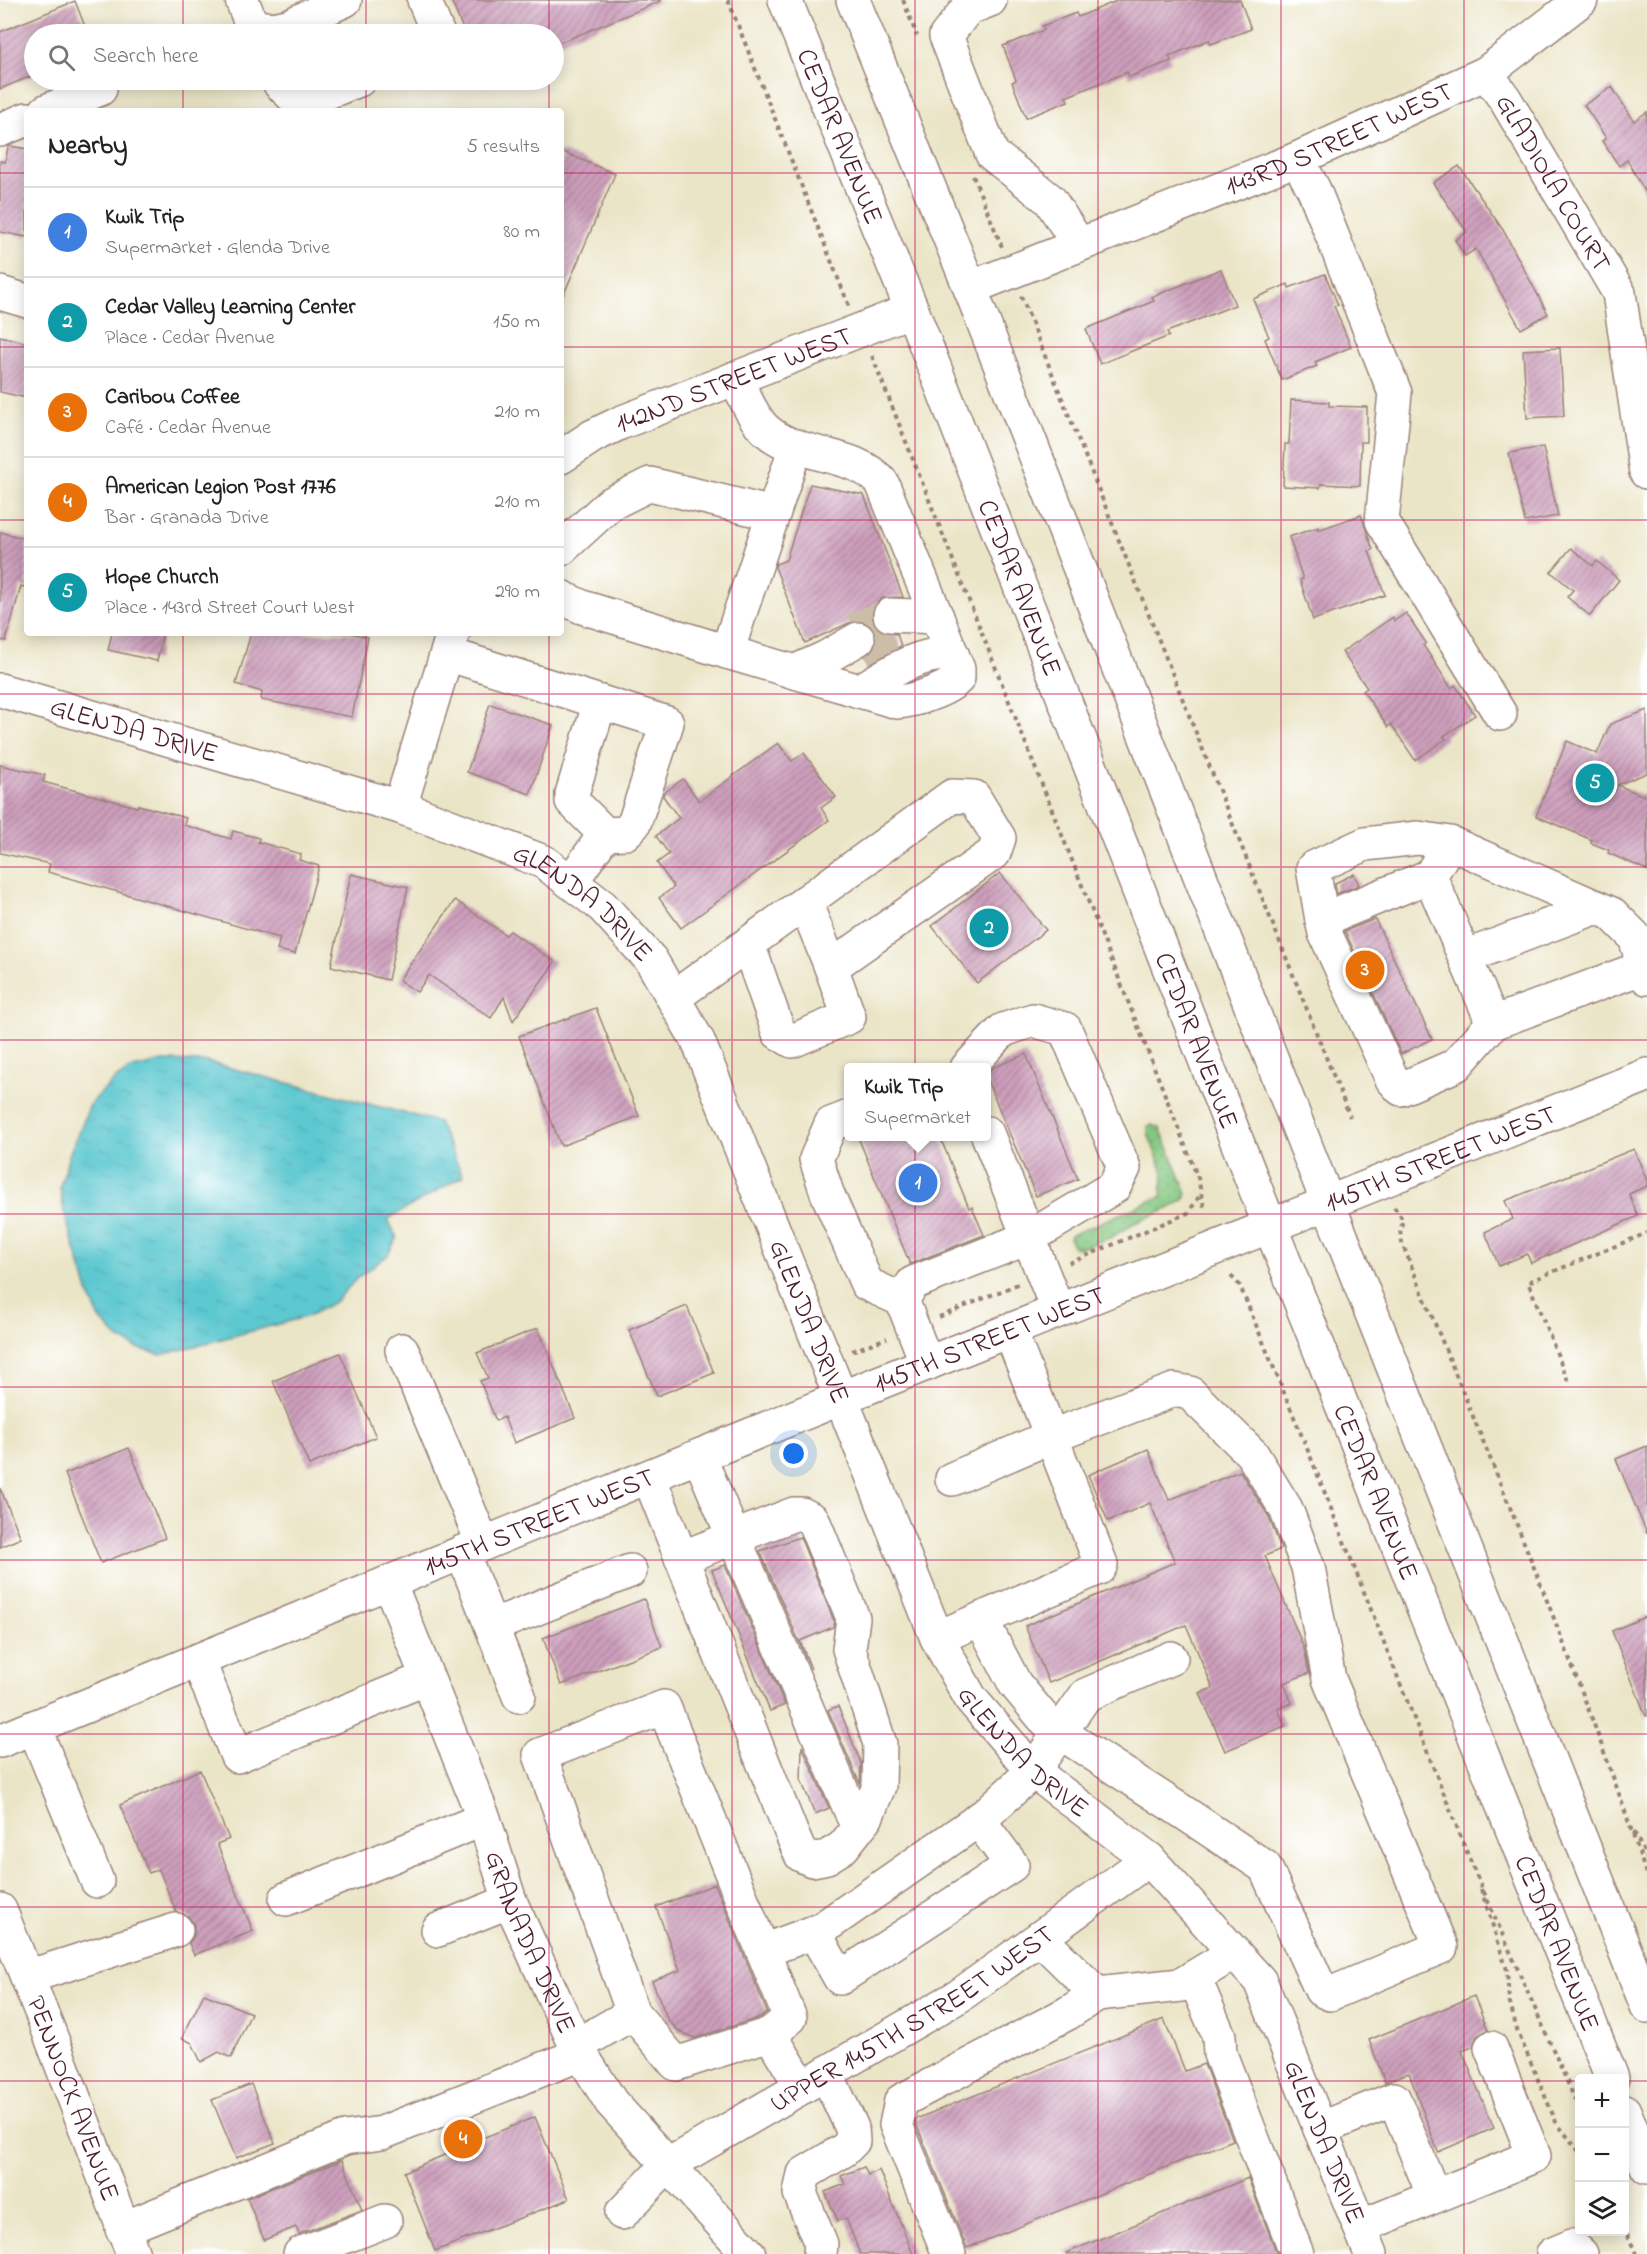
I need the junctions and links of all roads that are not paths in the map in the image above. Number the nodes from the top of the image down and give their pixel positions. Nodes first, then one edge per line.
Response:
1 (345, 0) edge
2 (424, 0) edge
3 (785, 0) edge
4 (853, 0) edge
5 (990, 0) edge
6 (1581, 0) edge
7 (292, 24) edge
8 (434, 24) edge
9 (1486, 73) junction
10 (98, 90) edge
11 (288, 90) edge
12 (333, 90) edge
13 (53, 108) edge
14 (24, 120) edge
15 (0, 130) edge
16 (1297, 159) junction
17 (1079, 245) junction
18 (970, 288) junction
19 (0, 293) edge
20 (24, 300) edge
21 (912, 310) junction
22 (735, 378) junction
23 (796, 446) junction
24 (564, 455) edge
25 (1646, 472) edge
26 (773, 514) junction
27 (564, 546) edge
28 (564, 598) edge
29 (937, 617) junction
30 (896, 631) tunnel mouth
31 (450, 644) edge
32 (727, 652) junction
33 (861, 654) junction
34 (794, 672) junction
35 (0, 690) edge
36 (600, 702) junction
37 (1500, 714) dead end
38 (400, 807) junction
39 (605, 834) junction
40 (1450, 843) junction
41 (1430, 876) junction
42 (571, 882) junction
43 (805, 902) junction
44 (1598, 907) junction
45 (1322, 920) junction
46 (748, 944) junction
47 (1465, 957) junction
48 (831, 967) junction
49 (1645, 972) edge
50 (673, 998) junction
51 (1493, 1023) junction
52 (972, 1063) edge
53 (1647, 1075) edge
54 (844, 1119) edge
55 (990, 1141) edge
56 (1328, 1203) junction
57 (1270, 1226) junction
58 (1030, 1237) junction
59 (902, 1300) junction
60 (1058, 1311) junction
61 (1010, 1331) junction
62 (402, 1350) dead end
63 (927, 1364) junction
64 (841, 1398) junction
65 (1050, 1437) junction
66 (699, 1456) junction
67 (649, 1477) junction
68 (952, 1479) dead end
69 (732, 1537) junction
70 (473, 1548) junction
71 (681, 1558) junction
72 (630, 1571) dead end
73 (389, 1582) junction
74 (981, 1619) junction
75 (492, 1626) junction
76 (937, 1638) junction
77 (1170, 1658) dead end
78 (198, 1660) junction
79 (428, 1678) junction
80 (519, 1696) dead end
81 (34, 1727) junction
82 (1060, 1732) junction
83 (0, 1741) edge
84 (1033, 1771) junction
85 (484, 1819) junction
86 (978, 1819) junction
87 (858, 1828) junction
88 (1149, 1859) junction
89 (97, 1881) dead end
90 (286, 1899) dead end
91 (510, 1901) junction
92 (0, 1910) edge
93 (176, 1930) dead end
94 (438, 1930) dead end
95 (814, 1932) junction
96 (1040, 1938) junction
97 (763, 1951) junction
98 (1234, 1953) junction
99 (27, 1977) junction
100 (1194, 1977) junction
101 (1097, 1994) junction
102 (1647, 2006) edge
103 (633, 2013) junction
104 (770, 2034) junction
105 (1491, 2048) dead end
106 (578, 2050) junction
107 (1610, 2074) edge
108 (814, 2080) junction
109 (1629, 2123) edge
110 (1320, 2129) junction
111 (668, 2165) junction
112 (1647, 2167) edge
113 (1434, 2196) junction
114 (622, 2212) dead end
115 (385, 2221) dead end
116 (1366, 2240) edge
117 (127, 2241) edge
118 (300, 2254) edge
119 (749, 2254) edge
120 (820, 2254) edge
121 (949, 2254) edge
122 (1297, 2254) edge
123 (1553, 2254) edge
124 (1581, 2254) edge

1 - 7 main road
2 - 8 main road
3 - 21 main road, CEDAR AVENUE
4 - 18 main road
5 - 17 main road
6 - 9 main road, 143RD STREET WEST
9 - 16 main road, 143RD STREET WEST
9 - 25 main road, GLADIOLA COURT
10 - 13 main road
11 - 12 main road
14 - 15 main road
16 - 17 main road, 143RD STREET WEST
16 - 37 main road
17 - 18 main road, 143RD STREET WEST
18 - 56 main road
19 - 20 main road
21 - 22 main road, 142ND STREET WEST
21 - 57 main road, CEDAR AVENUE
22 - 23 main road
22 - 24 main road, 142ND STREET WEST
23 - 26 main road
23 - 29 main road
26 - 27 main road
26 - 32 main road
28 - 32 main road
29 - 30 main road
29 - 33 main road
31 - 36 main road
31 - 38 main road
32 - 34 main road
33 - 34 main road
33 - 34 main road
35 - 38 main road, GLENDA DRIVE
36 - 39 main road
36 - 39 main road
38 - 42 main road, GLENDA DRIVE
39 - 42 main road
40 - 41 main road
40 - 44 main road
40 - 45 main road
41 - 45 main road
41 - 47 main road
42 - 50 main road, GLENDA DRIVE
43 - 46 main road
43 - 48 main road
43 - 48 main road
44 - 47 main road
44 - 49 main road
45 - 51 main road
46 - 48 main road
46 - 50 main road
47 - 51 main road
49 - 51 main road
50 - 64 main road, GLENDA DRIVE
52 - 58 main road
53 - 56 main road, 145TH STREET WEST
54 - 59 main road
55 - 58 main road
56 - 57 main road, 145TH STREET WEST
56 - 102 main road
57 - 60 main road, 145TH STREET WEST
57 - 107 main road, CEDAR AVENUE
58 - 59 main road
58 - 60 main road
59 - 63 main road
60 - 61 main road, 145TH STREET WEST
61 - 63 main road, 145TH STREET WEST
61 - 65 main road
62 - 70 main road
63 - 64 main road, 145TH STREET WEST
64 - 66 main road, 145TH STREET WEST
64 - 76 main road, GLENDA DRIVE
65 - 68 main road
65 - 74 main road
65 - 82 main road
66 - 67 main road, 145TH STREET WEST
66 - 69 main road
67 - 70 main road, 145TH STREET WEST
67 - 71 main road
69 - 71 main road
69 - 87 main road
69 - 87 main road
70 - 73 main road, 145TH STREET WEST
70 - 75 main road
71 - 87 main road
72 - 75 main road
73 - 78 main road, 145TH STREET WEST
73 - 79 main road, GRANADA DRIVE
74 - 76 main road
74 - 82 main road
75 - 80 main road
76 - 84 main road, GLENDA DRIVE
77 - 82 main road
78 - 79 main road
78 - 81 main road, 145TH STREET WEST
79 - 85 main road, GRANADA DRIVE
81 - 83 main road, 145TH STREET WEST
81 - 89 main road
82 - 84 main road
84 - 86 main road
84 - 88 main road, GLENDA DRIVE
85 - 90 main road
85 - 91 main road, GRANADA DRIVE
86 - 95 main road
86 - 95 main road
88 - 96 main road, UPPER 145TH STREET WEST
88 - 98 main road, GLENDA DRIVE
91 - 94 main road
91 - 106 main road, GRANADA DRIVE
92 - 99 main road, PENNOCK AVENUE
93 - 99 main road
95 - 97 main road
96 - 101 main road
96 - 108 main road, UPPER 145TH STREET WEST
97 - 103 main road
97 - 104 main road
98 - 100 main road
98 - 110 main road, GLENDA DRIVE
99 - 117 main road, PENNOCK AVENUE
100 - 101 main road
100 - 122 main road
101 - 121 main road
103 - 104 main road
103 - 106 main road
104 - 108 main road
105 - 113 main road
106 - 111 main road, GRANADA DRIVE
106 - 117 main road
108 - 111 main road, UPPER 145TH STREET WEST
108 - 120 main road
109 - 112 main road
110 - 113 main road
110 - 116 main road, GLENDA DRIVE
111 - 114 main road, UPPER 145TH STREET WEST
111 - 119 main road, GRANADA DRIVE
113 - 116 main road
115 - 118 main road
123 - 124 main road

